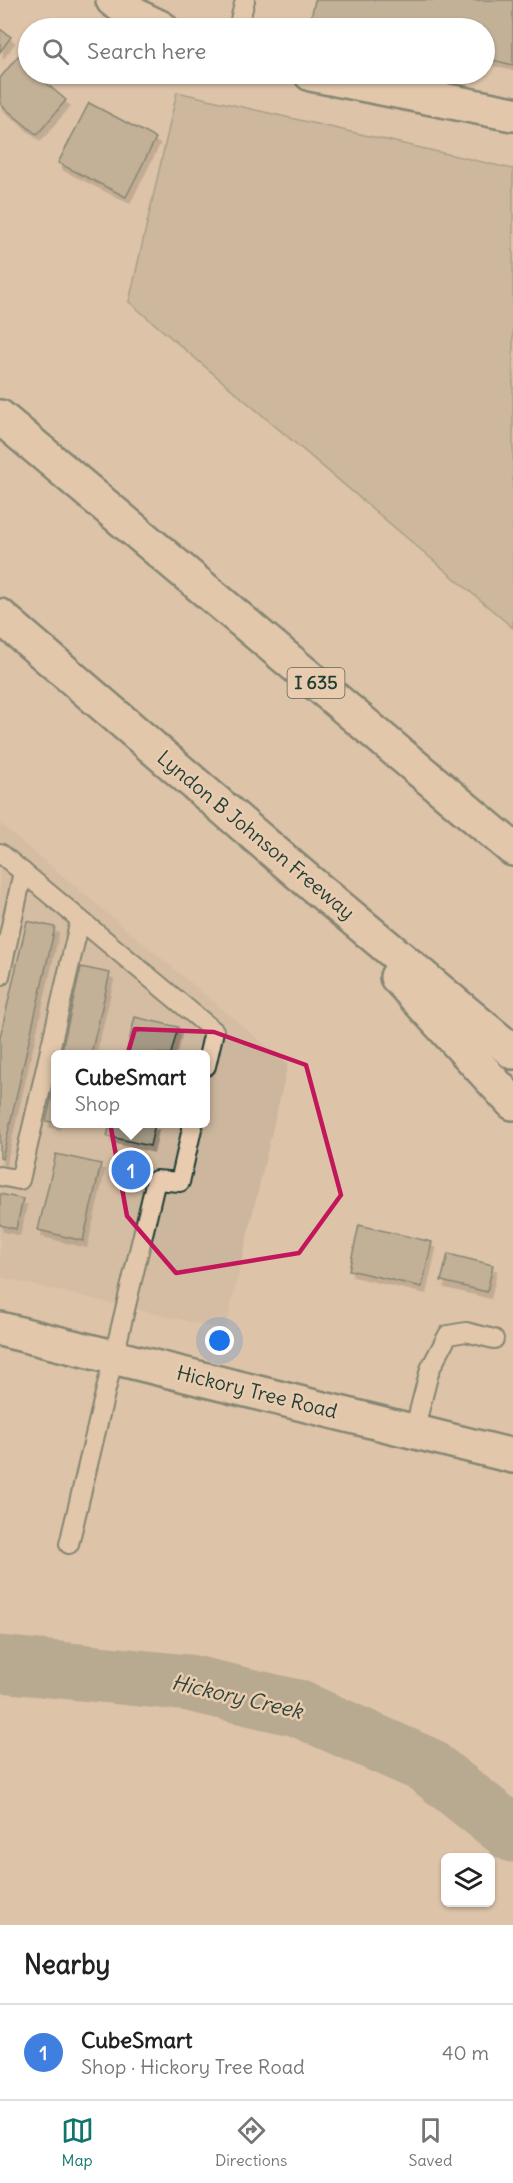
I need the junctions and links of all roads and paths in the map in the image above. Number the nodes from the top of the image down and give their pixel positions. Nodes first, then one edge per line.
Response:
1 (113, 0) edge
2 (245, 0) edge
3 (140, 18) edge
4 (240, 18) edge
5 (362, 84) edge
6 (513, 114) edge
7 (0, 417) edge
8 (0, 616) edge
9 (513, 849) edge
10 (0, 853) edge
11 (23, 872) junction
12 (301, 874) junction
13 (80, 920) junction
14 (0, 976) edge
15 (210, 1050) edge
16 (513, 1052) edge
17 (513, 1102) edge
18 (192, 1128) edge
19 (0, 1176) edge
20 (0, 1329) edge
21 (494, 1339) dead end
22 (113, 1357) junction
23 (414, 1431) junction
24 (513, 1456) edge
25 (69, 1544) dead end

1 - 3 main road
2 - 4 lane
5 - 6 main road
7 - 9 main road, I 635
8 - 12 main road, Lyndon B Johnson Freeway
10 - 11 lane
11 - 13 lane
11 - 14 lane
12 - 16 main road, Lyndon B Johnson Freeway
12 - 17 main road
13 - 15 lane
13 - 19 lane
18 - 22 lane
20 - 22 main road, Hickory Tree Road
21 - 23 lane
22 - 23 main road, Hickory Tree Road
22 - 25 lane
23 - 24 main road, Hickory Tree Road

